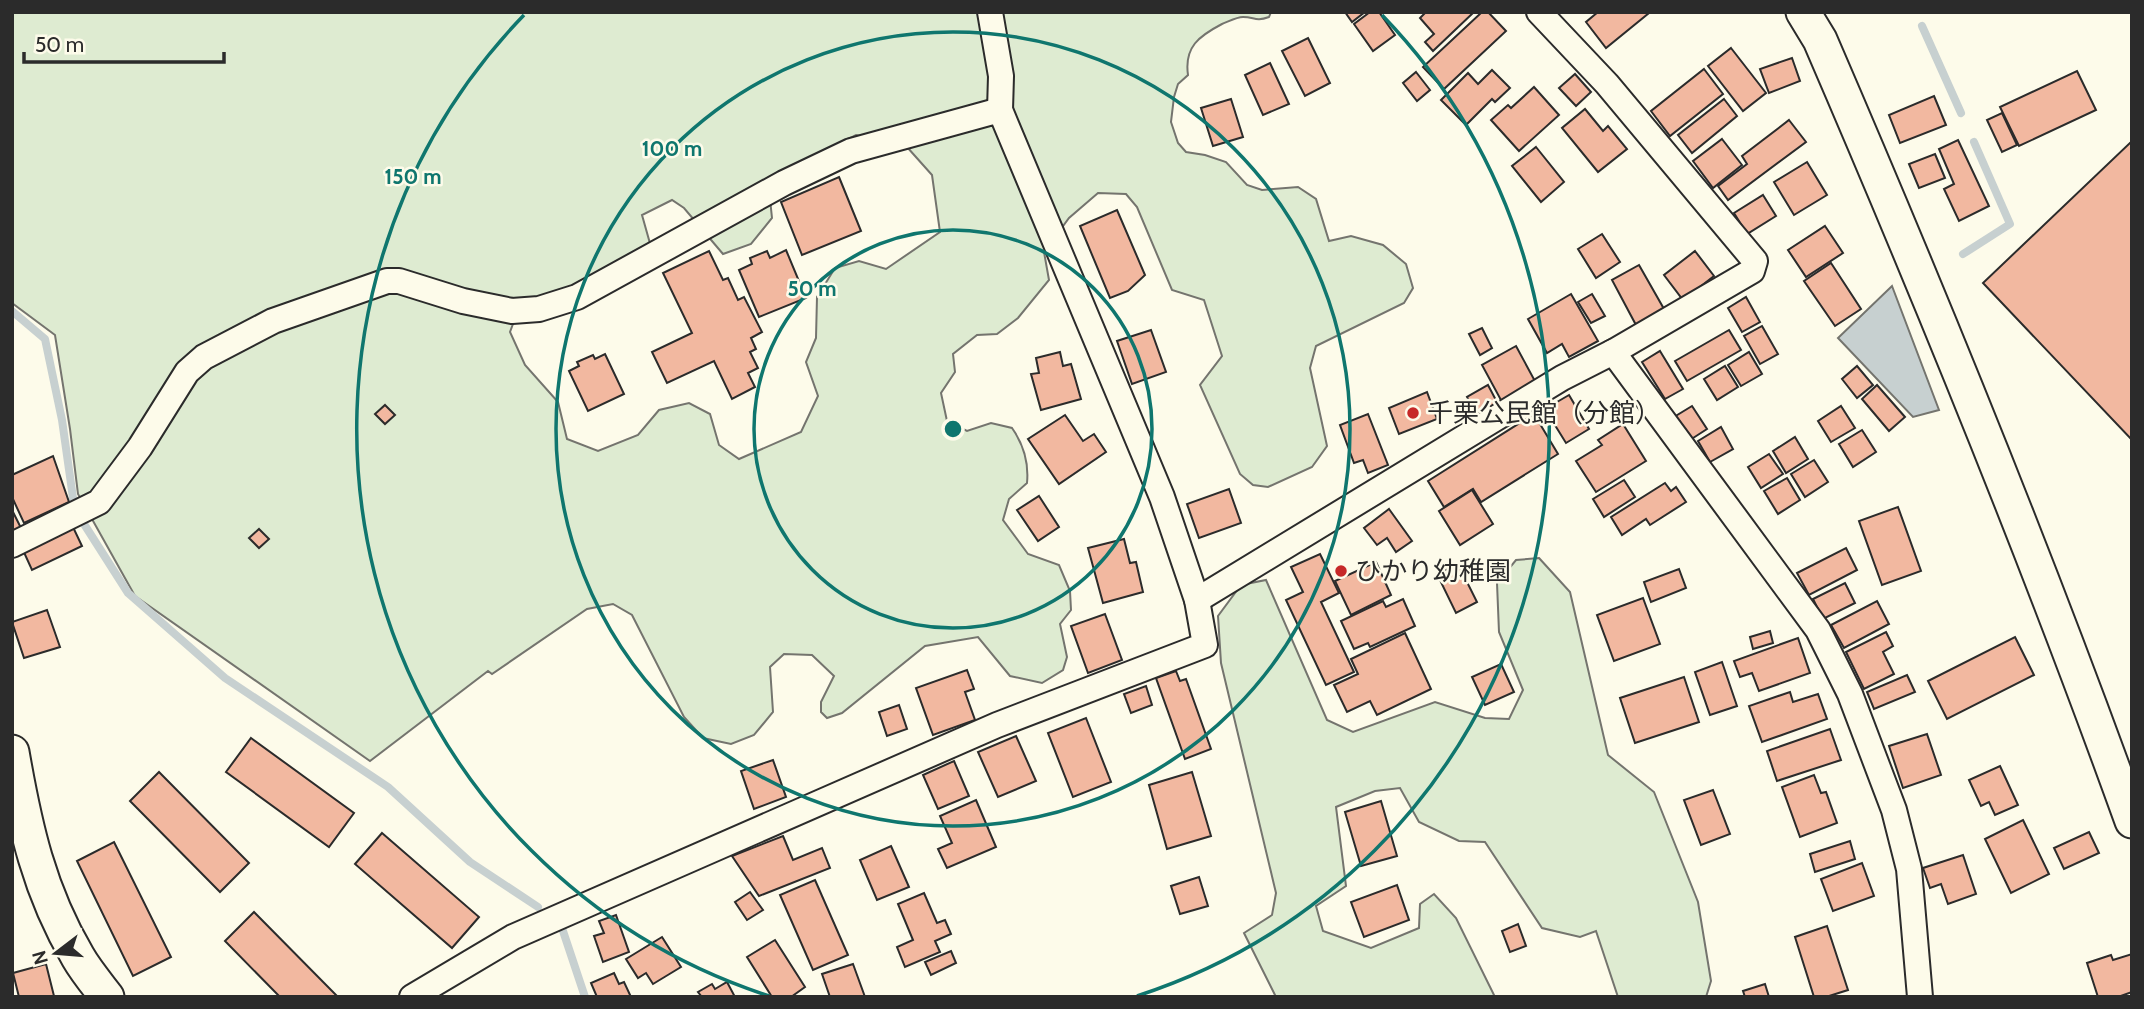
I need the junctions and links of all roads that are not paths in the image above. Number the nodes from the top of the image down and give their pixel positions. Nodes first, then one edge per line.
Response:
1 (990, 12) edge
2 (1539, 12) edge
3 (1803, 12) edge
4 (1000, 110) junction
5 (1613, 352) junction
6 (12, 545) edge
7 (1197, 600) junction
8 (13, 766) edge
9 (2132, 821) edge
10 (107, 997) edge
11 (412, 997) edge
12 (1920, 997) edge

1 - 4 street
2 - 5 street
3 - 9 street
4 - 6 street
4 - 7 street
5 - 7 street
5 - 12 street
7 - 11 street
8 - 10 street

